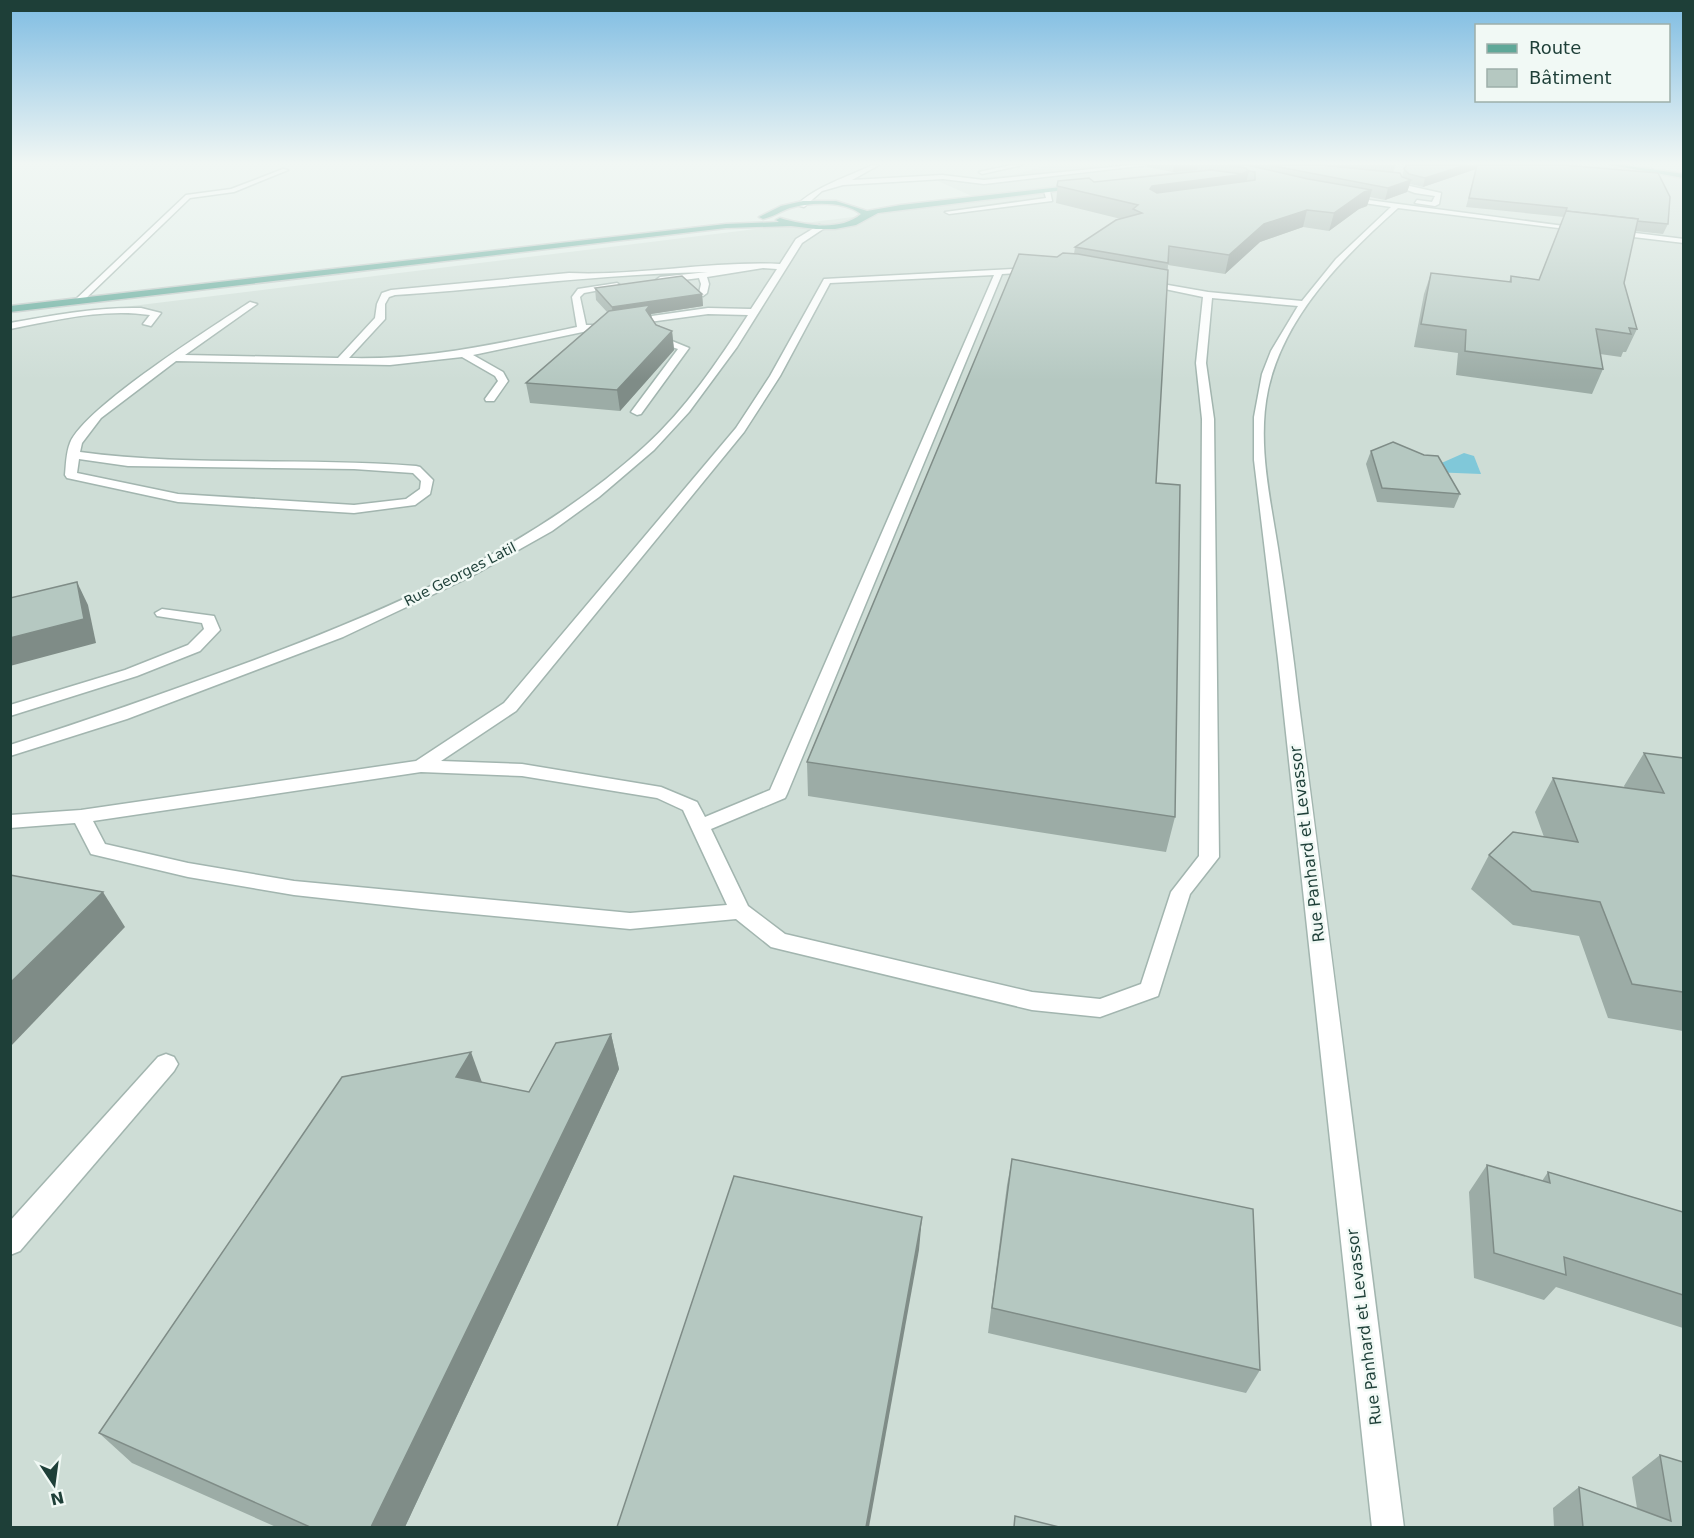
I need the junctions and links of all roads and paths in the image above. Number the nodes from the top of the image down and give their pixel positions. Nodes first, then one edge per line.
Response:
1 (145, 237) edge
2 (633, 237) edge
3 (799, 237) edge
4 (806, 237) edge
5 (1365, 237) edge
6 (1649, 237) edge
7 (799, 241) junction
8 (1683, 241) edge
9 (783, 267) junction
10 (750, 268) junction
11 (1047, 269) edge
12 (999, 272) junction
13 (702, 274) junction
14 (595, 277) junction
15 (1131, 281) edge
16 (580, 291) junction
17 (703, 294) edge
18 (1208, 296) junction
19 (78, 301) junction
20 (253, 304) dead end
21 (1304, 304) junction
22 (10, 309) edge
23 (719, 312) junction
24 (754, 312) junction
25 (148, 324) dead end
26 (10, 326) edge
27 (655, 327) junction
28 (611, 328) junction
29 (582, 329) junction
30 (559, 334) junction
31 (464, 354) junction
32 (174, 358) junction
33 (341, 361) junction
34 (490, 399) dead end
35 (637, 412) dead end
36 (74, 455) junction
37 (162, 613) dead end
38 (10, 711) edge
39 (10, 751) edge
40 (421, 766) junction
41 (81, 816) junction
42 (10, 822) edge
43 (700, 826) junction
44 (740, 910) junction
45 (166, 1064) dead end
46 (10, 1242) edge
47 (1388, 1527) edge

1 - 19 street
2 - 19 main road
3 - 7 street
4 - 7 street, Rue Georges Latil
5 - 21 street, Rue Panhard et Levassor
6 - 8 street
7 - 9 street, Rue Georges Latil
9 - 10 street
9 - 24 street, Rue Georges Latil
10 - 13 street
10 - 14 street
11 - 12 street
12 - 40 street
12 - 43 street
13 - 16 street
13 - 17 street
14 - 16 street
14 - 33 street
15 - 18 street
16 - 29 street
18 - 21 street
18 - 44 street
19 - 22 main road
20 - 32 street
21 - 47 street, Rue Panhard et Levassor
23 - 24 street
23 - 27 street
23 - 28 street
24 - 39 street, Rue Georges Latil
25 - 26 street
27 - 28 street
27 - 35 street
28 - 29 street
28 - 30 street
29 - 30 street
30 - 31 street
31 - 33 street
31 - 34 street
32 - 33 street
32 - 36 street
36 - 36 street
37 - 38 street
40 - 41 street
40 - 43 street
41 - 42 street
41 - 44 street
43 - 44 street
45 - 46 street

